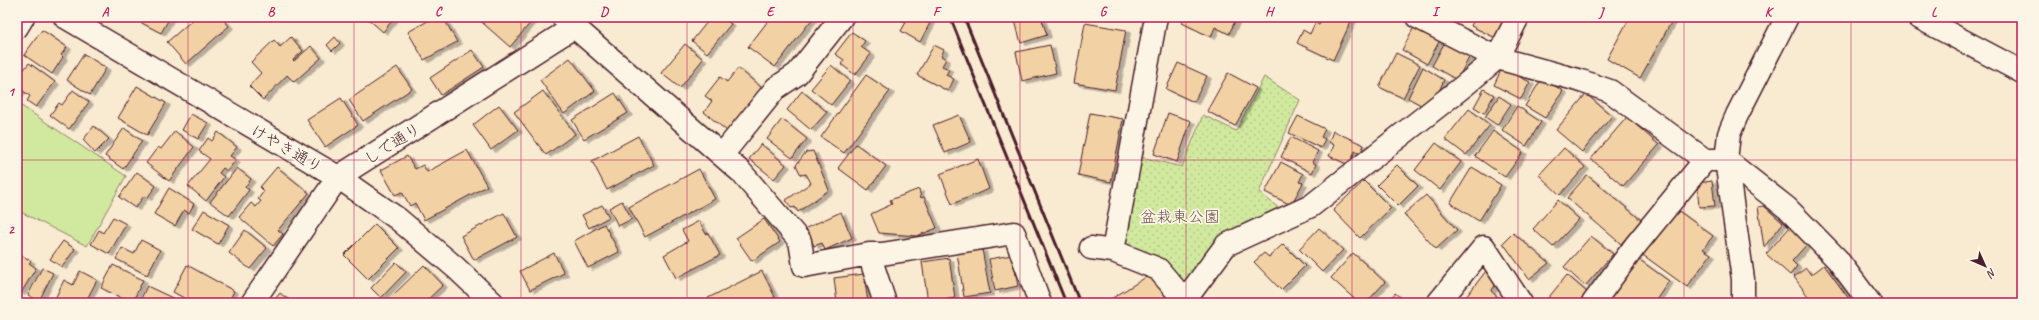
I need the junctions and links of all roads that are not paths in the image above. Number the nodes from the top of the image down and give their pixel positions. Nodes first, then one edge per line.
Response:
1 (23, 17) edge
2 (65, 17) edge
3 (842, 17) edge
4 (1156, 17) edge
5 (1416, 17) edge
6 (1518, 17) edge
7 (1788, 17) edge
8 (1918, 17) edge
9 (569, 22) edge
10 (17, 27) edge
11 (1497, 58) junction
12 (2022, 72) edge
13 (722, 155) junction
14 (1716, 160) junction
15 (338, 177) junction
16 (1091, 248) dead end
17 (1113, 251) junction
18 (869, 254) junction
19 (1186, 302) edge
20 (252, 303) edge
21 (493, 303) edge
22 (885, 303) edge
23 (1040, 303) edge
24 (1438, 303) edge
25 (1521, 303) edge
26 (1593, 303) edge
27 (1743, 303) edge
28 (1870, 303) edge

1 - 10 street
2 - 15 street, けやき通り
3 - 13 street
4 - 17 street
5 - 11 street
6 - 11 street
7 - 14 street
8 - 12 street
9 - 13 street
9 - 15 street, しで通り
11 - 14 street
11 - 19 street
13 - 18 street
14 - 26 street
14 - 27 street
14 - 28 street
15 - 20 street, しで通り
15 - 21 street, けやき通り
16 - 17 street
17 - 19 street
18 - 22 street
18 - 23 street
24 - 25 street

